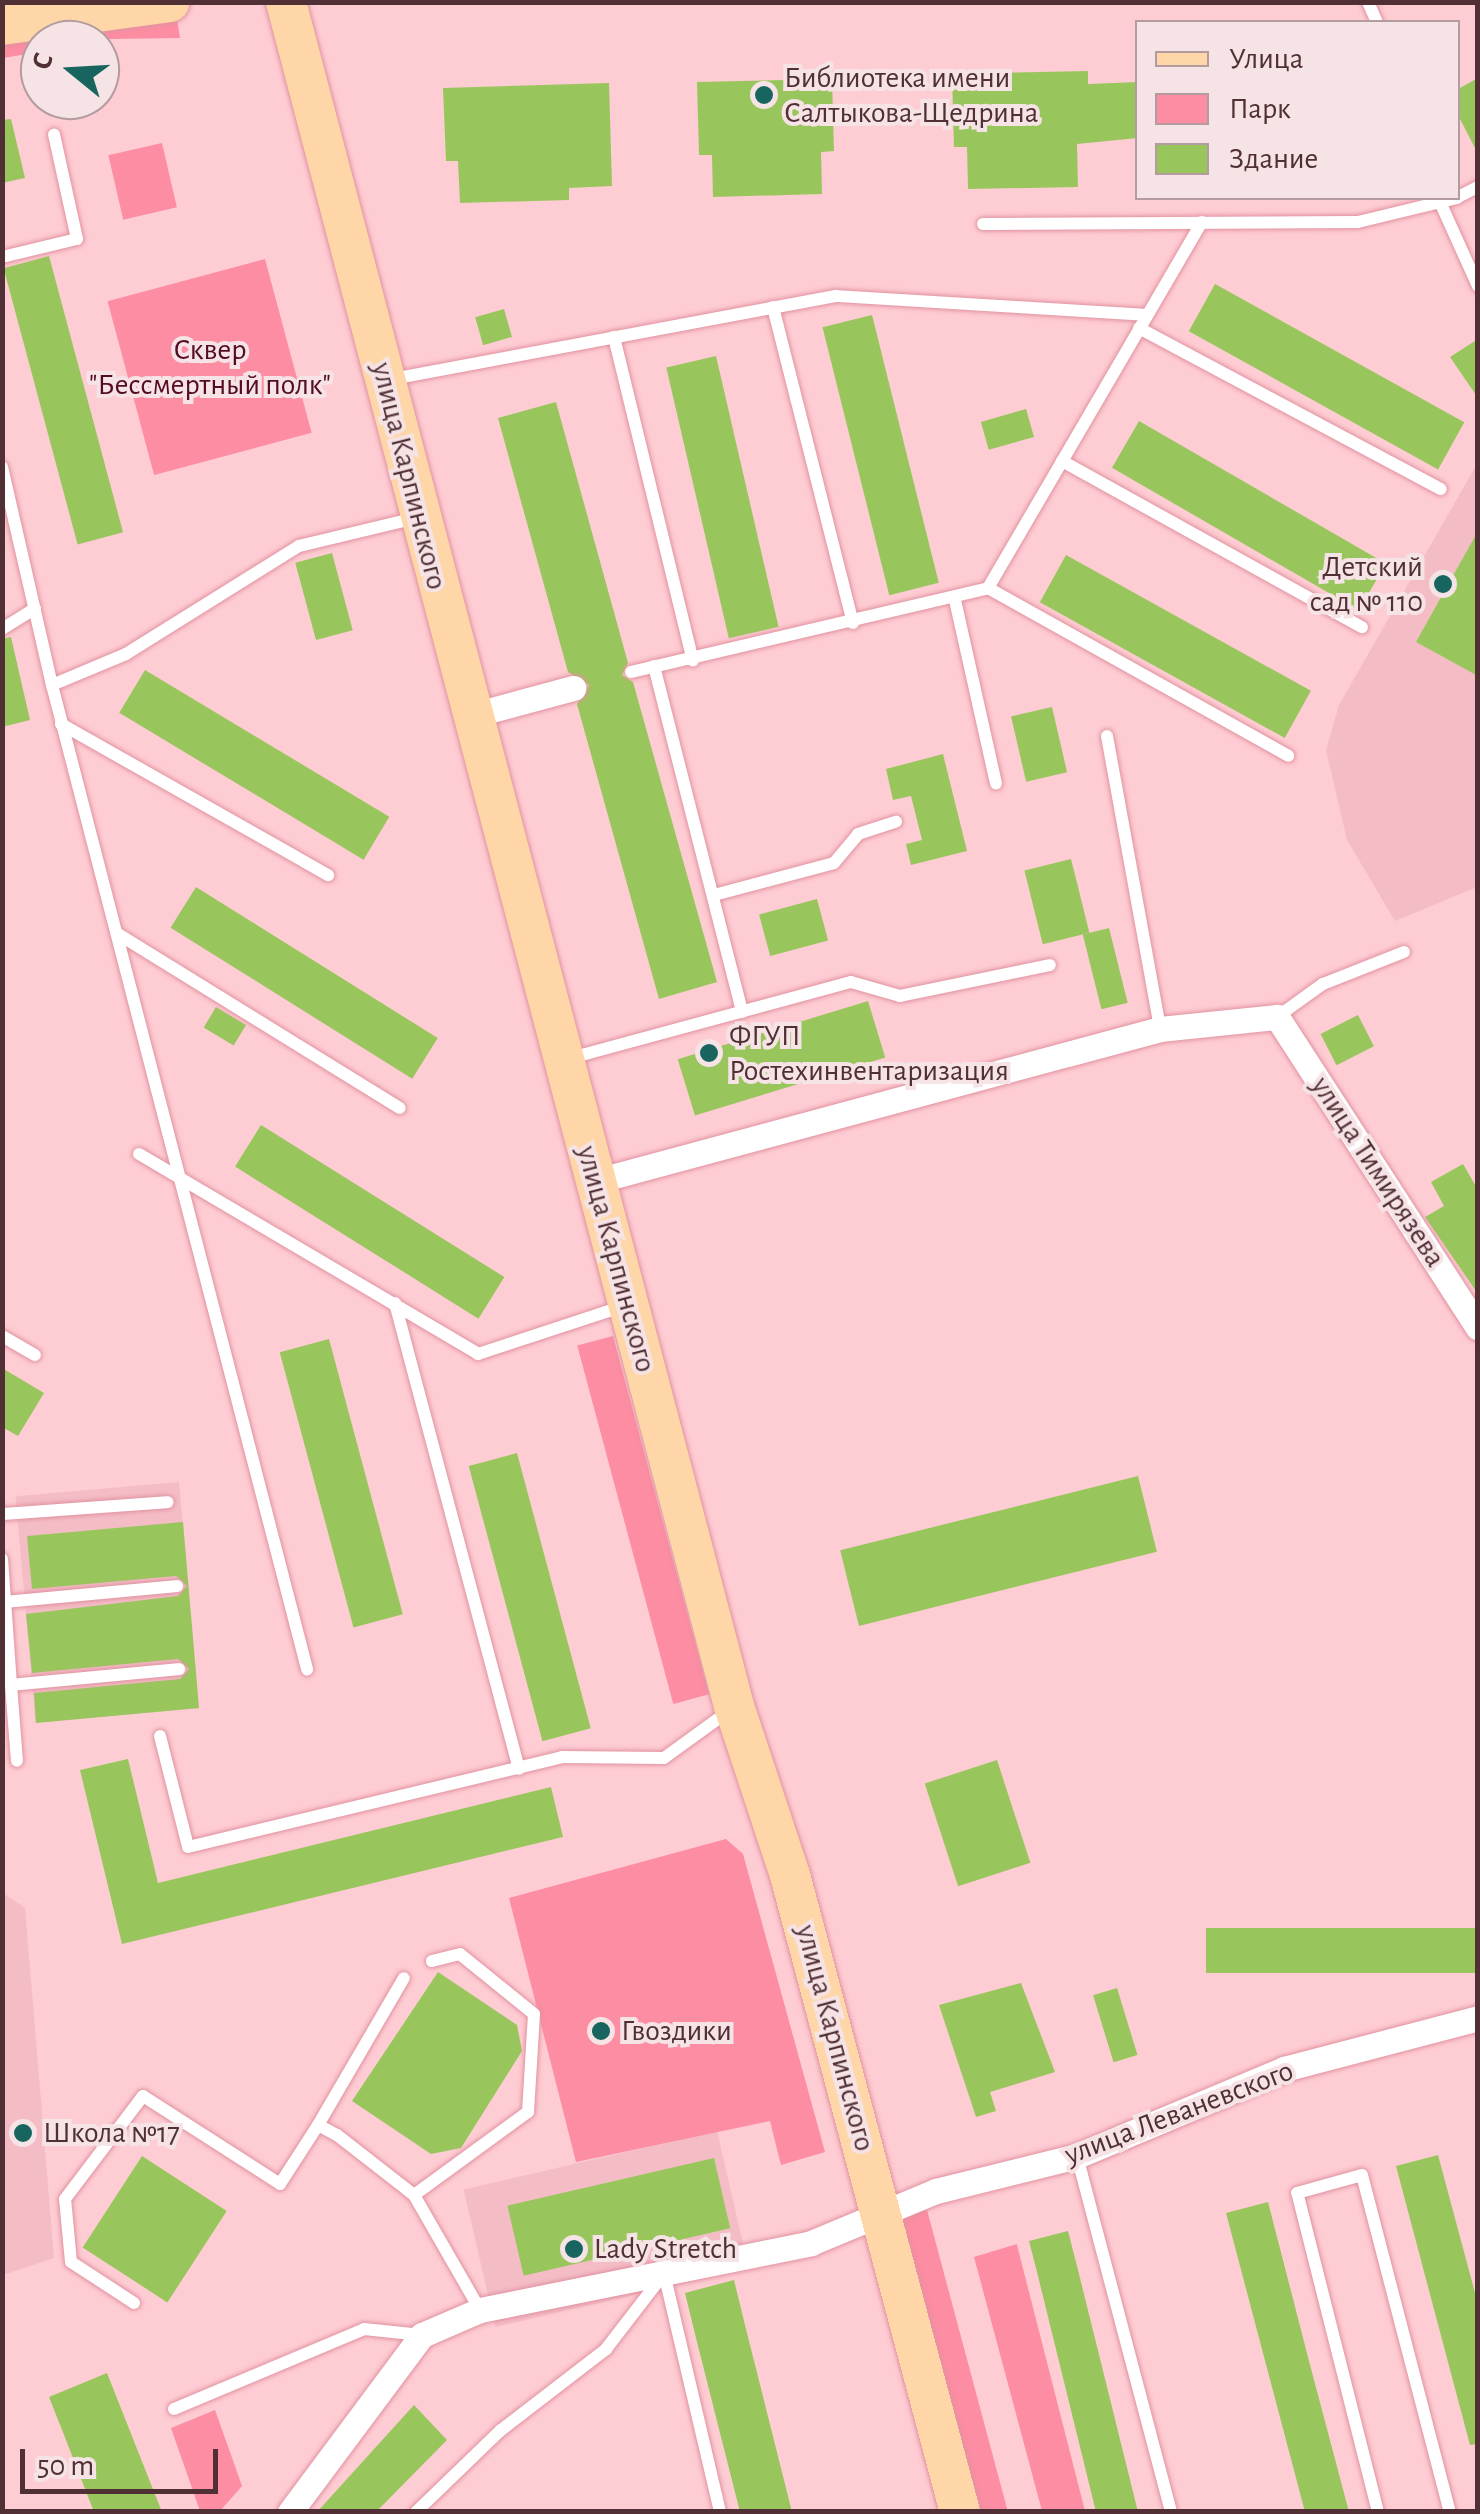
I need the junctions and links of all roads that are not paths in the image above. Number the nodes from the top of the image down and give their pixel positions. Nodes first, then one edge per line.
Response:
1 (169, 2) edge
2 (286, 2) edge
3 (2, 25) edge
4 (54, 134) dead end
5 (1440, 201) edge
6 (1202, 222) junction
7 (984, 224) dead end
8 (2, 257) edge
9 (1478, 286) edge
10 (773, 307) junction
11 (1143, 322) junction
12 (614, 337) junction
13 (385, 380) junction
14 (1062, 461) junction
15 (2, 467) edge
16 (1441, 489) dead end
17 (418, 518) junction
18 (988, 588) junction
19 (955, 600) junction
20 (35, 608) junction
21 (853, 623) junction
22 (1362, 627) dead end
23 (2, 629) edge
24 (692, 660) junction
25 (654, 666) junction
26 (630, 672) dead end
27 (52, 685) junction
28 (573, 688) dead end
29 (473, 715) junction
30 (61, 724) junction
31 (1107, 736) dead end
32 (1288, 756) dead end
33 (996, 783) dead end
34 (896, 822) dead end
35 (328, 876) dead end
36 (714, 895) junction
37 (118, 934) junction
38 (1404, 952) dead end
39 (1050, 965) dead end
40 (742, 1012) junction
41 (1277, 1016) junction
42 (1160, 1028) junction
43 (564, 1059) junction
44 (400, 1108) dead end
45 (139, 1154) dead end
46 (596, 1181) junction
47 (180, 1182) junction
48 (395, 1303) junction
49 (628, 1304) junction
50 (1478, 1328) edge
51 (2, 1336) edge
52 (36, 1355) dead end
53 (168, 1502) dead end
54 (2, 1514) edge
55 (2, 1559) edge
56 (176, 1586) dead end
57 (6, 1602) junction
58 (180, 1669) dead end
59 (306, 1669) dead end
60 (11, 1685) junction
61 (734, 1706) junction
62 (160, 1736) dead end
63 (16, 1761) dead end
64 (519, 1768) junction
65 (432, 1961) dead end
66 (404, 1978) dead end
67 (1478, 2018) edge
68 (318, 2124) junction
69 (1077, 2156) junction
70 (414, 2195) junction
71 (882, 2211) junction
72 (664, 2272) junction
73 (134, 2303) dead end
74 (480, 2310) junction
75 (422, 2335) junction
76 (174, 2409) dead end
77 (290, 2512) edge
78 (416, 2512) edge
79 (720, 2512) edge
80 (960, 2512) edge
81 (1172, 2512) edge
82 (1378, 2512) edge
83 (1450, 2512) edge

1 - 3 main road
2 - 13 main road, улица Карпинского
4 - 8 lane
5 - 6 lane
5 - 9 lane
6 - 7 lane
6 - 11 lane
10 - 11 lane
10 - 12 lane
10 - 21 lane
11 - 14 lane
11 - 16 lane
12 - 13 lane
12 - 24 lane
13 - 17 main road, улица Карпинского
14 - 18 lane
14 - 22 lane
15 - 20 lane
17 - 27 lane
17 - 29 main road, улица Карпинского
18 - 19 lane
18 - 32 lane
19 - 21 lane
19 - 33 lane
20 - 23 lane
20 - 27 lane
21 - 24 lane
24 - 25 lane
25 - 26 lane
25 - 36 lane
27 - 30 lane
28 - 29 street
29 - 43 main road, улица Карпинского
30 - 35 lane
30 - 37 lane
31 - 42 lane
34 - 36 lane
36 - 40 lane
37 - 44 lane
37 - 47 lane
38 - 41 lane
39 - 40 lane
40 - 43 lane
41 - 42 street
41 - 50 street, улица Тимирязева
42 - 46 street
43 - 46 main road, улица Карпинского
45 - 47 lane
46 - 49 main road, улица Карпинского
47 - 48 lane
47 - 59 lane
48 - 49 lane
48 - 64 lane
49 - 61 main road, улица Карпинского
51 - 52 lane
53 - 54 lane
55 - 57 lane
56 - 57 lane
57 - 60 lane
58 - 60 lane
60 - 63 lane
61 - 64 lane
61 - 71 main road, улица Карпинского
62 - 64 lane
65 - 70 lane
66 - 68 lane
67 - 69 street, улица Леваневского
68 - 70 lane
68 - 73 lane
69 - 71 street, улица Леваневского
69 - 81 lane
70 - 74 lane
71 - 72 street, улица Леваневского
71 - 80 main road, улица Карпинского
72 - 74 street, улица Леваневского
72 - 78 lane
72 - 79 lane
74 - 75 street, улица Леваневского
75 - 76 lane
75 - 77 street
82 - 83 lane

